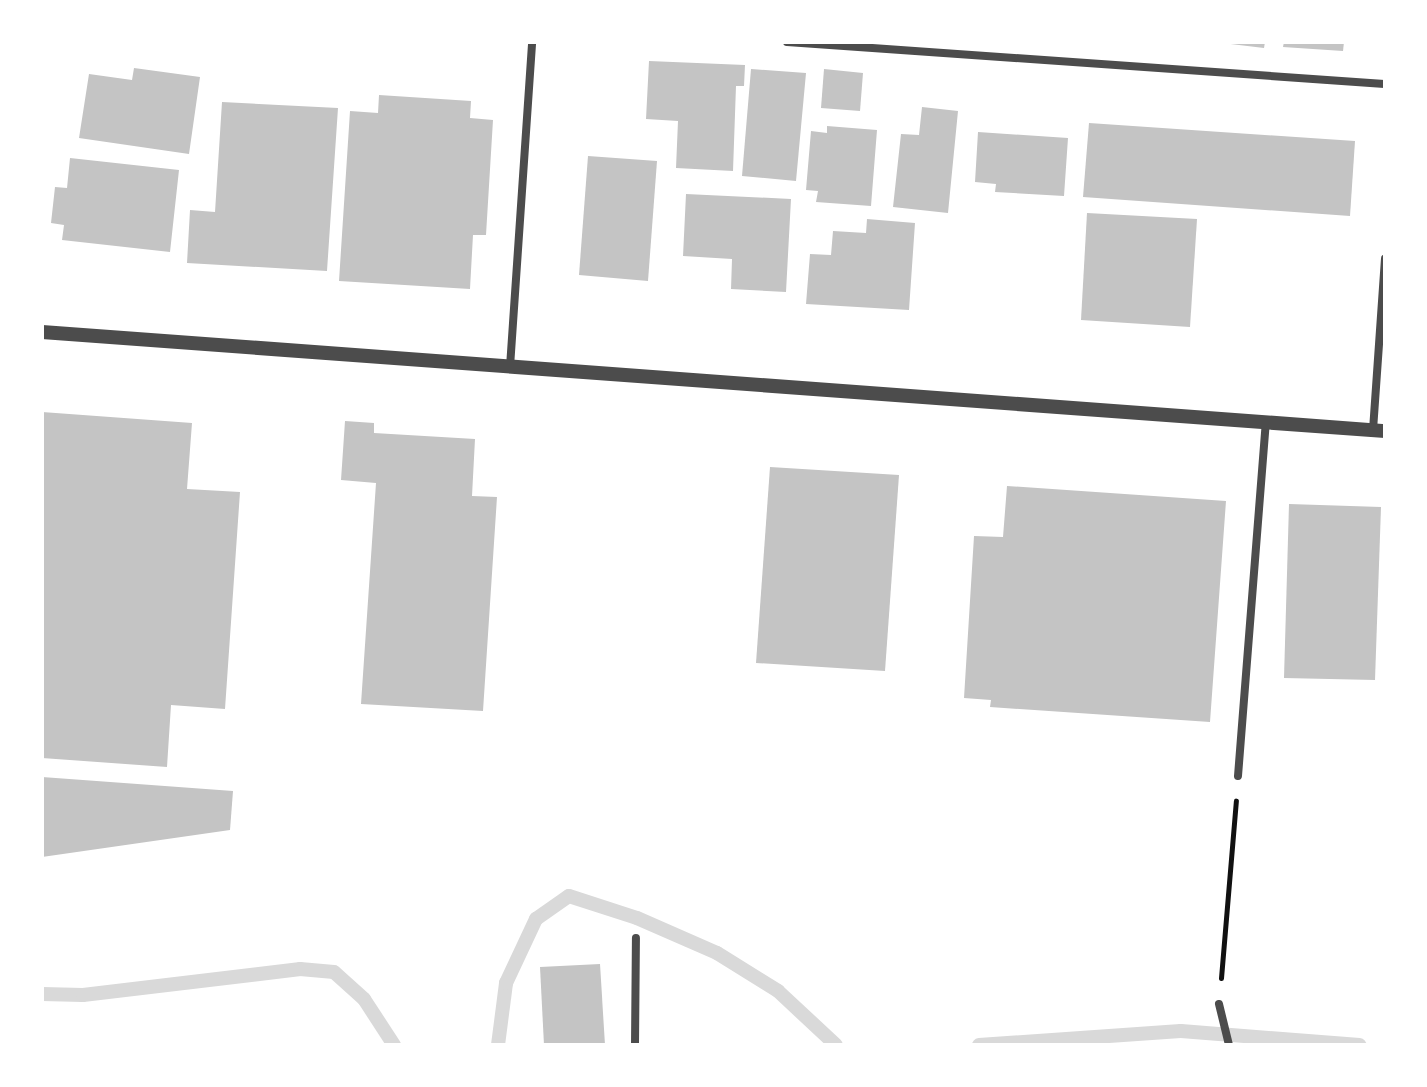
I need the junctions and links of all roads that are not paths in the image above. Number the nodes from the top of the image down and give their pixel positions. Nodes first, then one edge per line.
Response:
1 (532, 42) edge
2 (787, 42) edge
3 (827, 43) edge
4 (1385, 84) edge
5 (1385, 258) edge
6 (42, 332) edge
7 (510, 367) junction
8 (1266, 424) junction
9 (1379, 431) edge
10 (1238, 776) road end
11 (636, 938) dead end
12 (1219, 1004) road end
13 (635, 1045) edge
14 (1229, 1045) edge

1 - 7 street
2 - 3 street
3 - 4 street
5 - 9 street
6 - 7 street
7 - 8 street
8 - 9 street
8 - 10 street
11 - 13 street
12 - 14 street

